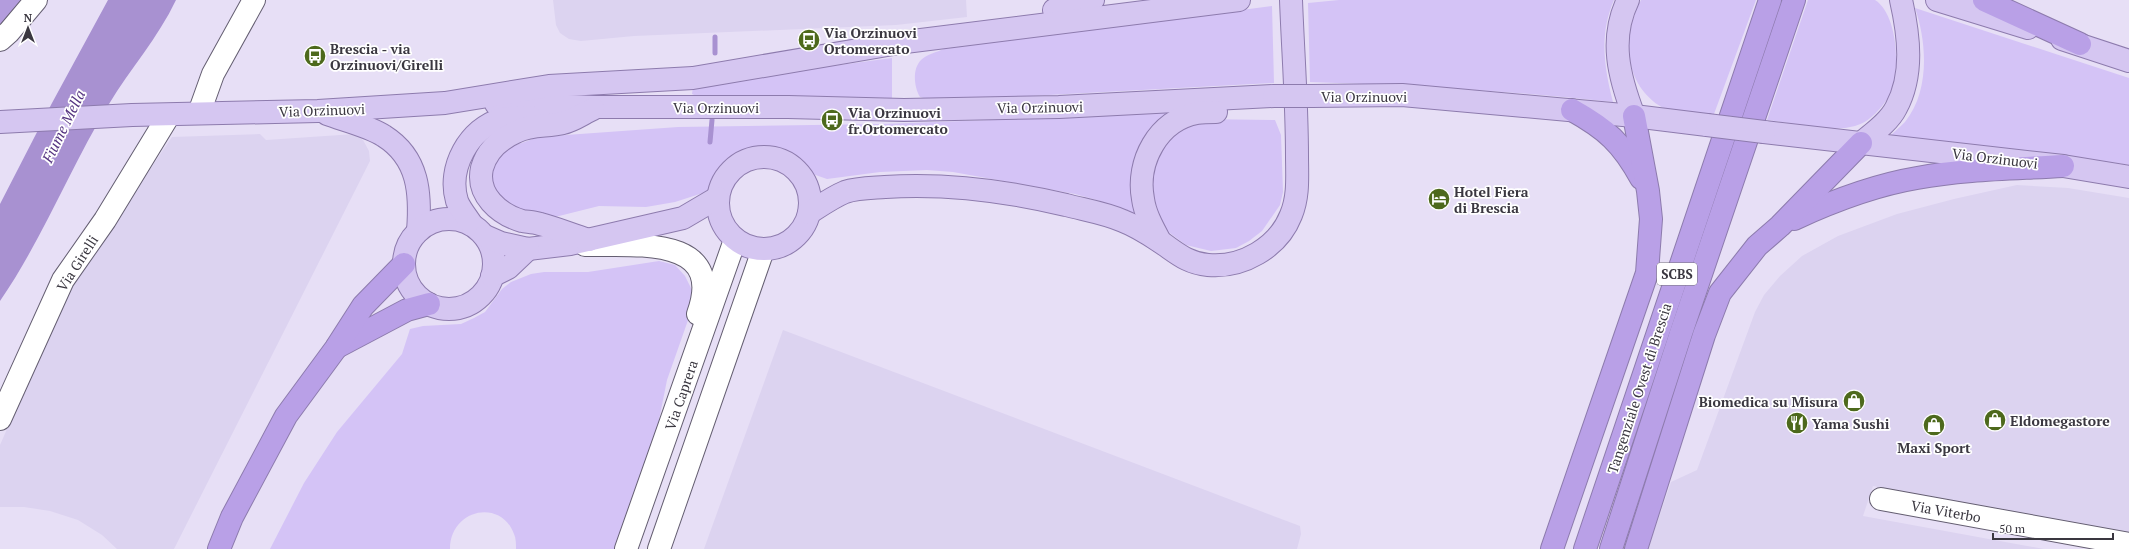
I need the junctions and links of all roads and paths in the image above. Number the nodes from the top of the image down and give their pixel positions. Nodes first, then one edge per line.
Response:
1 (36, 0) edge
2 (254, 0) edge
3 (1093, 0) edge
4 (1239, 0) edge
5 (1291, 0) edge
6 (1628, 0) edge
7 (1770, 0) edge
8 (1794, 0) edge
9 (1901, 0) edge
10 (1937, 0) edge
11 (1984, 0) edge
12 (978, 34) junction
13 (0, 40) edge
14 (2080, 44) junction
15 (2129, 61) edge
16 (1274, 96) junction
17 (445, 103) junction
18 (596, 107) junction
19 (1572, 110) junction
20 (318, 111) junction
21 (199, 113) junction
22 (169, 115) junction
23 (1634, 116) junction
24 (0, 122) edge
25 (1861, 143) junction
26 (2063, 166) junction
27 (2129, 177) edge
28 (805, 181) junction
29 (1648, 191) junction
30 (844, 192) junction
31 (717, 198) junction
32 (809, 213) junction
33 (683, 218) junction
34 (1780, 226) junction
35 (478, 230) junction
36 (418, 231) junction
37 (730, 234) junction
38 (1160, 241) junction
39 (579, 242) junction
40 (528, 249) junction
41 (763, 250) junction
42 (404, 264) junction
43 (492, 276) junction
44 (429, 304) junction
45 (336, 348) junction
46 (679, 402) junction
47 (0, 419) edge
48 (1881, 499) dead end
49 (232, 517) junction
50 (2129, 544) edge
51 (209, 549) edge
52 (219, 549) edge
53 (626, 549) edge
54 (659, 549) edge
55 (1552, 549) edge
56 (1585, 549) edge
57 (1611, 549) edge
58 (1636, 549) edge

1 - 13 street
2 - 21 street
3 - 12 main road
4 - 12 main road, Via Orzinuovi
5 - 38 main road
6 - 23 main road
7 - 56 highway, Tangenziale Ovest di Brescia / SCBS
8 - 57 highway, Tangenziale Ovest di Brescia / SCBS
9 - 25 main road
10 - 14 main road
11 - 14 highway
12 - 17 main road, Via Orzinuovi
14 - 15 main road
16 - 18 main road, Via Orzinuovi
16 - 19 main road, Via Orzinuovi, bridge
16 - 38 main road
17 - 18 main road, Via Orzinuovi
17 - 20 main road, Via Orzinuovi
18 - 35 main road
18 - 39 main road
19 - 23 main road, Via Orzinuovi
19 - 29 highway
20 - 21 main road, Via Orzinuovi
20 - 36 main road
21 - 22 main road, Via Orzinuovi
22 - 24 main road, Via Orzinuovi
22 - 47 street, Via Girelli
23 - 25 main road, Via Orzinuovi, bridge
23 - 29 highway
25 - 26 main road, Via Orzinuovi
25 - 34 highway
26 - 27 main road, Via Orzinuovi
26 - 34 highway
28 - 30 main road
28 - 31 main road
28 - 32 main road
29 - 55 highway
30 - 32 main road
30 - 38 main road
31 - 33 main road
31 - 37 main road
32 - 41 main road
33 - 37 main road
33 - 39 main road
34 - 58 highway
35 - 36 main road
35 - 40 main road
35 - 43 main road
36 - 42 main road
37 - 41 main road
37 - 46 street, Via Caprera
39 - 40 main road
39 - 46 street
40 - 43 main road
41 - 54 street
42 - 44 main road
42 - 45 highway
43 - 44 main road
44 - 45 highway
45 - 49 highway
46 - 53 street, Via Caprera
48 - 50 street, Via Viterbo
49 - 51 highway
49 - 52 highway

